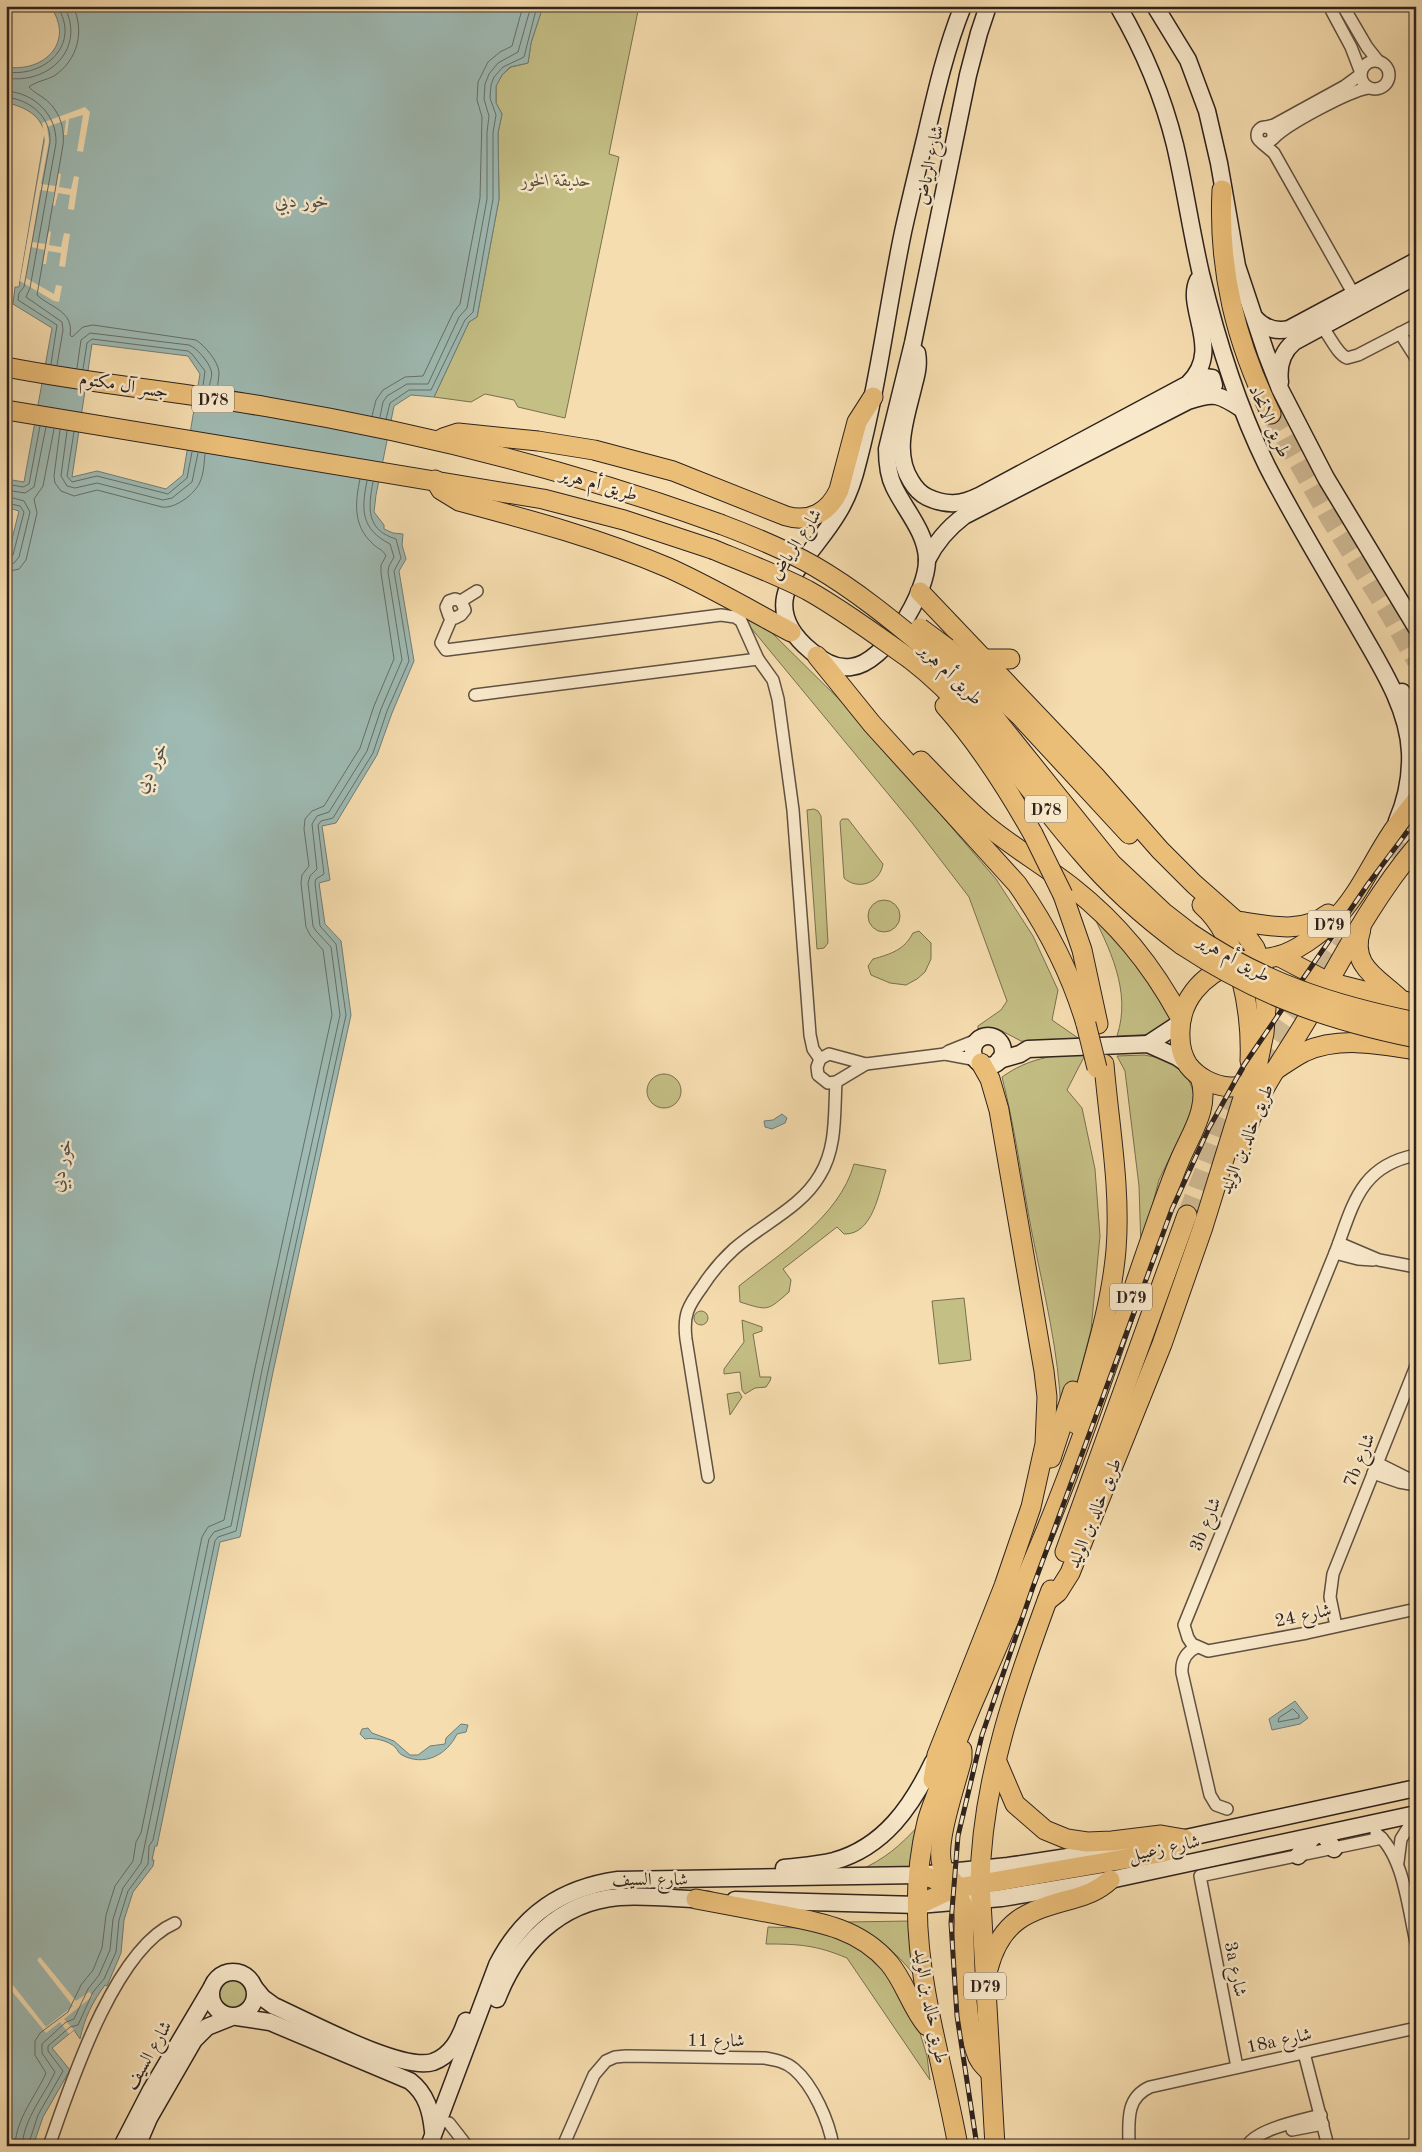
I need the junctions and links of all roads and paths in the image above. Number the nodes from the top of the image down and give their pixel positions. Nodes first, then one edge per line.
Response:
1 (955, 6) edge
2 (963, 6) edge
3 (988, 6) edge
4 (999, 6) edge
5 (1118, 6) edge
6 (1155, 6) edge
7 (1169, 6) edge
8 (1329, 6) edge
9 (1343, 6) edge
10 (956, 24) junction
11 (978, 33) junction
12 (1188, 60) junction
13 (1378, 61) junction
14 (1360, 74) junction
15 (1368, 88) junction
16 (1269, 140) junction
17 (1222, 190) junction
18 (1416, 262) edge
19 (1202, 276) junction
20 (1416, 276) edge
21 (1357, 300) junction
22 (1255, 318) junction
23 (1416, 325) edge
24 (1296, 326) junction
25 (1321, 326) junction
26 (1400, 333) junction
27 (913, 343) junction
28 (1289, 346) junction
29 (1416, 358) edge
30 (10, 368) edge
31 (1280, 389) junction
32 (1186, 394) junction
33 (873, 397) junction
34 (1242, 409) junction
35 (6, 410) edge
36 (1271, 414) tunnel mouth
37 (412, 435) joint
38 (441, 440) junction
39 (435, 480) junction
40 (927, 560) junction
41 (476, 591) dead end
42 (920, 592) junction
43 (1416, 627) edge
44 (791, 632) junction
45 (1368, 644) junction
46 (943, 654) junction
47 (817, 656) junction
48 (758, 659) junction
49 (1010, 659) dead end
50 (986, 660) junction
51 (914, 662) junction
52 (474, 695) dead end
53 (1416, 716) edge
54 (872, 724) junction
55 (1416, 801) edge
56 (1391, 834) junction
57 (1416, 847) edge
58 (1366, 877) junction
59 (1364, 919) junction
60 (1236, 921) junction
61 (1186, 939) junction
62 (1269, 957) junction
63 (1236, 962) junction
64 (1328, 982) junction
65 (1408, 1002) edge
66 (1181, 1021) junction
67 (1416, 1022) edge
68 (1092, 1024) junction
69 (1416, 1038) edge
70 (979, 1040) junction
71 (998, 1040) junction
72 (1148, 1044) junction
73 (1028, 1048) junction
74 (1416, 1050) edge
75 (945, 1054) junction
76 (820, 1059) junction
77 (1000, 1060) junction
78 (979, 1062) junction
79 (866, 1064) junction
80 (1187, 1064) junction
81 (1277, 1067) junction
82 (1200, 1077) junction
83 (836, 1082) junction
84 (1248, 1082) junction
85 (1416, 1155) edge
86 (1187, 1215) tunnel mouth
87 (1203, 1226) junction
88 (1337, 1248) junction
89 (1416, 1267) edge
90 (1108, 1301) junction
91 (1416, 1366) edge
92 (1375, 1468) junction
93 (708, 1477) dead end
94 (1416, 1480) edge
95 (1416, 1485) edge
96 (1031, 1507) junction
97 (1052, 1517) junction
98 (1047, 1602) junction
99 (1416, 1609) edge
100 (1333, 1627) junction
101 (1197, 1647) junction
102 (958, 1736) junction
103 (936, 1755) junction
104 (996, 1762) junction
105 (1416, 1788) edge
106 (1227, 1809) dead end
107 (1416, 1814) edge
108 (927, 1822) junction
109 (1367, 1825) junction
110 (1318, 1836) junction
111 (1382, 1838) junction
112 (1184, 1840) junction
113 (1334, 1849) junction
114 (1298, 1856) junction
115 (1398, 1864) junction
116 (919, 1875) junction
117 (722, 1877) junction
118 (1110, 1880) junction
119 (981, 1885) junction
120 (954, 1888) junction
121 (696, 1899) junction
122 (918, 1905) junction
123 (175, 1923) dead end
124 (1416, 1942) edge
125 (498, 1965) junction
126 (985, 1980) junction
127 (212, 1987) junction
128 (254, 1987) junction
129 (235, 2017) junction
130 (1416, 2028) edge
131 (935, 2035) junction
132 (1308, 2052) junction
133 (1237, 2067) junction
134 (990, 2072) junction
135 (459, 2084) junction
136 (415, 2085) junction
137 (579, 2110) junction
138 (1321, 2115) junction
139 (449, 2123) junction
140 (434, 2142) edge
141 (50, 2146) edge
142 (122, 2146) edge
143 (136, 2146) edge
144 (467, 2146) edge
145 (563, 2146) edge
146 (569, 2146) edge
147 (833, 2146) edge
148 (958, 2146) edge
149 (995, 2146) edge
150 (1129, 2146) edge
151 (1247, 2146) edge
152 (1328, 2146) edge

1 - 10 main road
2 - 10 main road, شارع الرياض
3 - 11 main road, شارع الرياض
4 - 11 main road
5 - 19 main road, طريق الاتحاد
6 - 12 main road, طريق الاتحاد
7 - 12 main road
8 - 14 street
9 - 13 street
10 - 33 main road, شارع الرياض
11 - 27 main road, شارع الرياض
12 - 17 main road, طريق الاتحاد
13 - 14 street
13 - 15 street
14 - 15 street
14 - 16 street
15 - 16 street
16 - 21 street
17 - 22 main road, طريق الاتحاد
17 - 36 main road
18 - 21 main road
19 - 32 main road
19 - 34 main road, طريق الاتحاد
20 - 21 main road
21 - 24 main road
21 - 25 main road
22 - 24 main road
22 - 31 main road, طريق الاتحاد
23 - 26 street
24 - 28 main road
25 - 26 street
25 - 28 main road
26 - 29 street
27 - 32 main road
27 - 40 main road, شارع الرياض
28 - 31 main road
30 - 37 main road, جسر آل مكتوم / D78
31 - 43 main road, طريق الاتحاد
32 - 34 main road
32 - 40 main road
33 - 38 main road
33 - 44 main road, شارع الرياض
34 - 45 main road, طريق الاتحاد
35 - 39 main road, طريق أم هرير / D78
37 - 38 main road, طريق أم هرير / D78
38 - 46 main road, طريق أم هرير / D78, bridge
39 - 44 main road
39 - 51 main road, طريق أم هرير / D78, bridge
40 - 42 main road, شارع الرياض
41 - 48 street
42 - 47 main road, شارع الرياض
42 - 50 main road
44 - 47 main road, شارع الرياض
45 - 53 main road
45 - 56 main road, طريق الاتحاد
46 - 61 main road, طريق أم هرير / D78
46 - 63 main road
47 - 54 main road
48 - 52 street
48 - 76 street
49 - 50 main road
50 - 60 main road
51 - 61 main road, طريق أم هرير / D78
51 - 68 main road, bridge
54 - 66 main road
54 - 68 main road
55 - 56 main road, D79
56 - 58 main road, D79
57 - 59 main road, D79
58 - 60 main road
58 - 62 main road, D79
59 - 64 main road, طريق خالد بن الوليد / D79
59 - 65 main road
60 - 62 main road
61 - 67 main road, طريق أم هرير / D78, bridge
61 - 69 main road, طريق أم هرير / D78, bridge
62 - 63 main road, D79
62 - 64 main road
62 - 84 main road
63 - 66 main road, D79
63 - 84 main road
64 - 65 main road
64 - 81 main road, طريق خالد بن الوليد / D79
66 - 72 main road
66 - 80 main road, D79
68 - 90 main road
70 - 71 main road
70 - 75 street
70 - 78 main road
71 - 73 main road
71 - 77 main road
72 - 73 main road
72 - 80 main road
73 - 77 main road
74 - 81 main road
75 - 78 street
75 - 79 street
76 - 79 street
76 - 83 street
77 - 78 main road
78 - 96 main road
79 - 83 street
80 - 82 main road
81 - 84 main road
81 - 87 main road, طريق خالد بن الوليد / D79
82 - 84 main road
82 - 97 main road, طريق خالد بن الوليد / D79
83 - 93 street
84 - 87 main road
85 - 88 street, 3b شارع
86 - 98 main road
87 - 98 main road, طريق خالد بن الوليد / D79
88 - 89 street
88 - 101 street, 3b شارع
90 - 96 main road
90 - 97 main road
91 - 92 street, 7b شارع
92 - 94 street
92 - 95 street
92 - 100 street, 7b شارع
96 - 103 main road
97 - 102 main road, طريق خالد بن الوليد / D79
98 - 104 main road, طريق خالد بن الوليد / D79
99 - 100 street, شارع 24
100 - 101 street, شارع 24
101 - 106 street
102 - 108 main road, طريق خالد بن الوليد / D79
102 - 120 main road
103 - 108 main road
103 - 117 main road
104 - 112 main road
104 - 119 main road, طريق خالد بن الوليد / D79
105 - 112 main road, شارع زعبيل
107 - 109 main road, شارع زعبيل
107 - 115 street
108 - 116 main road, طريق خالد بن الوليد / D79
109 - 110 main road, شارع زعبيل
109 - 111 street
110 - 113 main road
110 - 114 main road
110 - 118 main road, شارع زعبيل
111 - 113 street
111 - 115 street
112 - 119 main road
113 - 114 street
114 - 133 street, 3a شارع
115 - 124 street
116 - 117 main road, شارع السيف
116 - 120 main road
116 - 122 main road, طريق خالد بن الوليد / D79
117 - 125 main road, شارع السيف
118 - 119 main road, شارع زعبيل
118 - 126 main road
119 - 120 main road
119 - 120 main road, شارع زعبيل
119 - 126 main road, طريق خالد بن الوليد / D79
120 - 122 main road
120 - 134 main road
121 - 122 main road, شارع السيف
121 - 131 main road
121 - 135 main road, شارع السيف
122 - 131 main road, طريق خالد بن الوليد / D79
123 - 141 street
125 - 128 main road, شارع السيف
125 - 135 main road, شارع السيف
126 - 134 main road, طريق خالد بن الوليد / D79
127 - 128 main road, شارع السيف
127 - 129 main road
127 - 142 main road, شارع السيف
128 - 129 main road, شارع السيف
129 - 136 main road
129 - 143 main road, شارع السيف
130 - 132 street, 18a شارع
131 - 148 main road, طريق خالد بن الوليد / D79
132 - 133 street, 18a شارع
132 - 138 street
133 - 150 street, 18a شارع
134 - 149 main road, طريق خالد بن الوليد / D79
135 - 136 main road
135 - 139 main road, شارع السيف
135 - 140 main road, شارع السيف
136 - 140 main road
137 - 145 street, شارع 11
137 - 146 street, شارع 11
137 - 147 street, شارع 11
138 - 151 street
138 - 152 street
139 - 140 main road, شارع السيف
139 - 144 street

